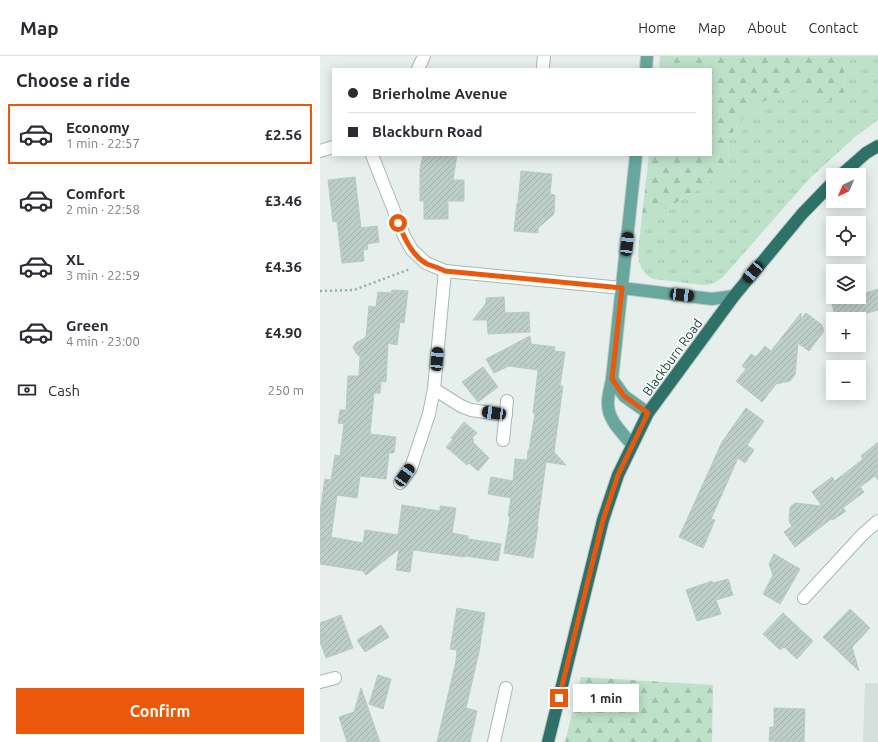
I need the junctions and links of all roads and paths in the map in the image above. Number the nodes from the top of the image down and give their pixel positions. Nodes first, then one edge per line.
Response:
1 (424, 56) edge
2 (647, 56) edge
3 (418, 68) edge
4 (646, 68) edge
5 (878, 146) edge
6 (332, 147) edge
7 (320, 151) edge
8 (372, 156) edge
9 (636, 156) edge
10 (849, 168) edge
11 (826, 189) edge
12 (426, 263) junction
13 (445, 271) junction
14 (622, 288) junction
15 (320, 291) edge
16 (734, 296) junction
17 (612, 379) junction
18 (434, 389) junction
19 (507, 401) dead end
20 (648, 413) junction
21 (506, 415) junction
22 (503, 440) dead end
23 (632, 445) junction
24 (400, 483) dead end
25 (878, 521) edge
26 (804, 598) dead end
27 (335, 678) dead end
28 (320, 682) edge
29 (506, 688) dead end
30 (494, 742) edge
31 (548, 742) edge

1 - 3 street
2 - 4 main road
5 - 10 highway
6 - 7 street
8 - 12 street
9 - 14 main road
11 - 16 highway, Blackburn Road
12 - 13 street
12 - 15 path
13 - 14 street
13 - 18 street
14 - 16 main road
14 - 17 main road
16 - 20 highway, Blackburn Road
17 - 20 main road
17 - 23 main road
18 - 21 street
18 - 24 street
19 - 21 street
20 - 23 highway, Blackburn Road
21 - 22 street
23 - 31 highway, Blackburn Road
25 - 26 street
27 - 28 street
29 - 30 street

